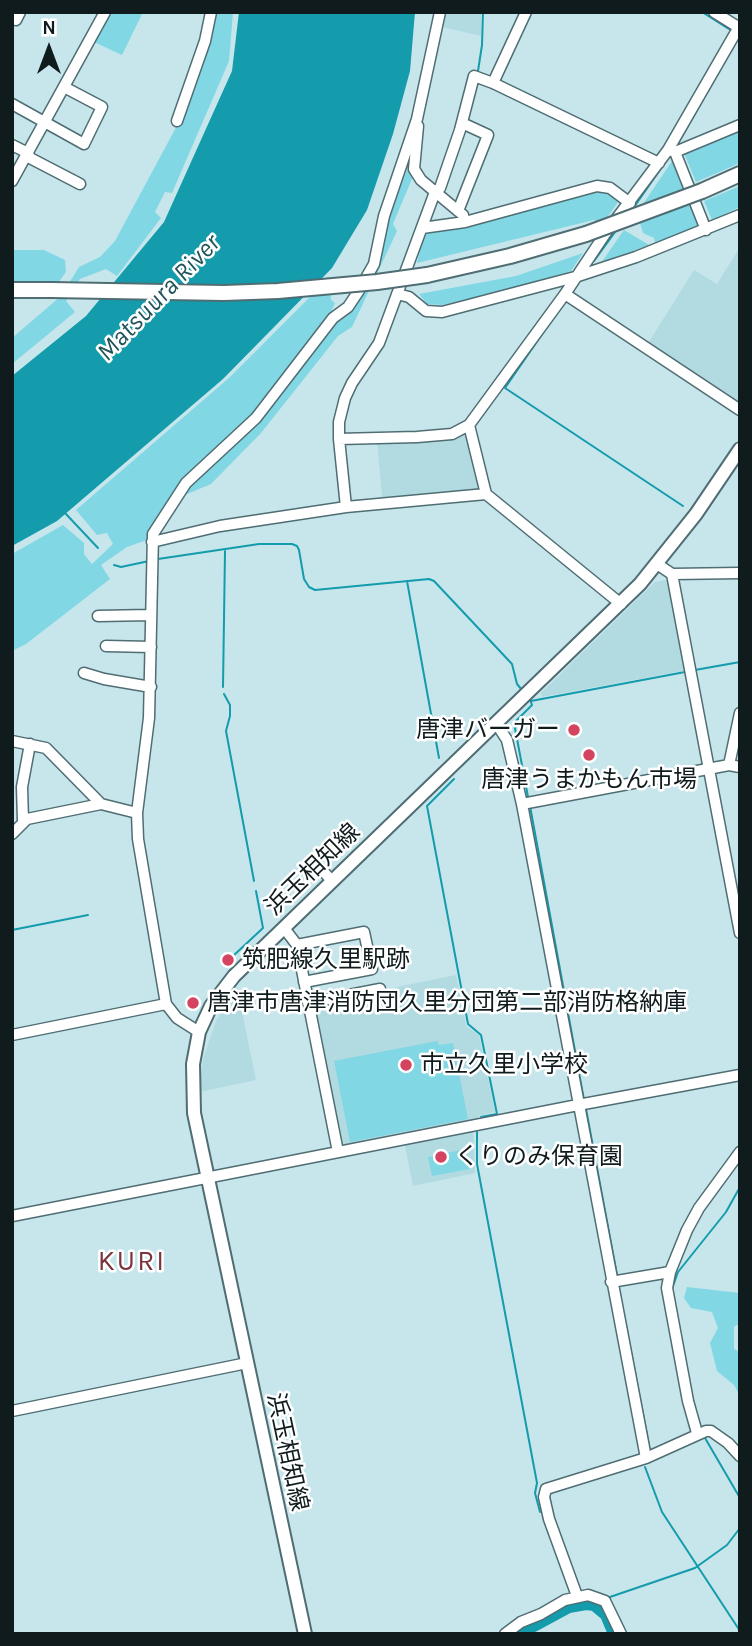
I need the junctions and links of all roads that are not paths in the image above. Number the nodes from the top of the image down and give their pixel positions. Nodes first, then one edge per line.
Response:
1 (105, 12) edge
2 (211, 12) edge
3 (440, 12) edge
4 (526, 12) edge
5 (715, 12) edge
6 (737, 29) edge
7 (493, 83) junction
8 (64, 87) junction
9 (12, 104) edge
10 (417, 119) junction
11 (45, 121) junction
12 (177, 121) dead end
13 (462, 123) junction
14 (740, 125) edge
15 (12, 145) edge
16 (672, 151) junction
17 (28, 153) junction
18 (659, 163) junction
19 (740, 174) edge
20 (12, 181) edge
21 (80, 184) dead end
22 (435, 192) junction
23 (629, 203) junction
24 (458, 211) junction
25 (740, 215) edge
26 (465, 222) junction
27 (422, 228) junction
28 (706, 230) junction
29 (575, 277) junction
30 (12, 290) edge
31 (397, 294) junction
32 (565, 294) junction
33 (740, 410) edge
34 (469, 425) junction
35 (339, 439) junction
36 (740, 449) edge
37 (486, 494) junction
38 (346, 507) junction
39 (152, 542) junction
40 (657, 564) junction
41 (740, 573) edge
42 (673, 574) junction
43 (621, 604) junction
44 (150, 615) junction
45 (98, 616) dead end
46 (106, 646) dead end
47 (150, 647) junction
48 (84, 673) dead end
49 (151, 687) junction
50 (740, 713) edge
51 (496, 723) junction
52 (12, 741) edge
53 (30, 744) junction
54 (734, 766) edge
55 (710, 770) junction
56 (17, 787) edge
57 (526, 803) junction
58 (100, 804) junction
59 (137, 813) junction
60 (23, 821) junction
61 (12, 834) edge
62 (284, 928) junction
63 (740, 933) edge
64 (296, 945) junction
65 (304, 982) junction
66 (380, 989) dead end
67 (308, 1003) junction
68 (166, 1004) junction
69 (200, 1032) junction
70 (12, 1035) edge
71 (740, 1075) edge
72 (582, 1104) junction
73 (338, 1152) junction
74 (740, 1152) edge
75 (737, 1163) edge
76 (207, 1178) junction
77 (12, 1216) edge
78 (670, 1272) junction
79 (616, 1281) junction
80 (247, 1363) junction
81 (12, 1411) edge
82 (697, 1433) junction
83 (740, 1457) edge
84 (646, 1458) junction
85 (577, 1596) junction
86 (305, 1634) edge
87 (505, 1634) edge
88 (621, 1634) edge

1 - 8 street
2 - 12 street
3 - 10 street
4 - 7 street
5 - 6 street
6 - 16 street
7 - 13 street
7 - 18 street
8 - 11 street
8 - 11 street
9 - 11 street
10 - 22 street
10 - 39 street
11 - 17 street
13 - 22 street
13 - 24 street
14 - 16 street
15 - 17 street
16 - 18 street
16 - 28 street
17 - 20 street
17 - 21 street
18 - 23 street
19 - 30 highway, bridge
22 - 24 street
22 - 27 street
23 - 26 street
23 - 29 street
24 - 26 street
25 - 28 street
26 - 27 street
27 - 31 street
28 - 29 street
29 - 31 street
29 - 32 street
31 - 35 street
32 - 33 street
32 - 34 street
34 - 35 street
34 - 37 street
35 - 38 street
36 - 40 main road, 浜玉相知線
37 - 38 street
37 - 43 street
38 - 39 street
39 - 44 street
40 - 42 street
40 - 43 main road, 浜玉相知線
41 - 42 street
42 - 55 street
43 - 51 main road, 浜玉相知線
44 - 45 street
44 - 47 street
46 - 47 street
47 - 49 street
48 - 49 street
49 - 59 street
50 - 54 street
51 - 57 street
51 - 62 main road, 浜玉相知線
52 - 53 street
53 - 56 street
53 - 58 street
54 - 55 street
55 - 57 street
55 - 63 street
56 - 60 street
57 - 72 street
58 - 59 street
58 - 60 street
59 - 68 street
60 - 61 street
62 - 64 street
62 - 69 main road, 浜玉相知線
64 - 65 street
64 - 65 street
65 - 67 street
66 - 67 street
67 - 73 street
68 - 69 street
68 - 70 street
69 - 76 main road, 浜玉相知線
71 - 72 street
72 - 73 street
72 - 79 street
73 - 76 street
74 - 75 street
75 - 78 street
76 - 77 street
76 - 80 main road, 浜玉相知線
78 - 79 street
78 - 82 street
79 - 84 street
80 - 81 street
80 - 86 main road, 浜玉相知線
82 - 83 street
82 - 84 street
84 - 85 street
85 - 87 street
85 - 88 street

